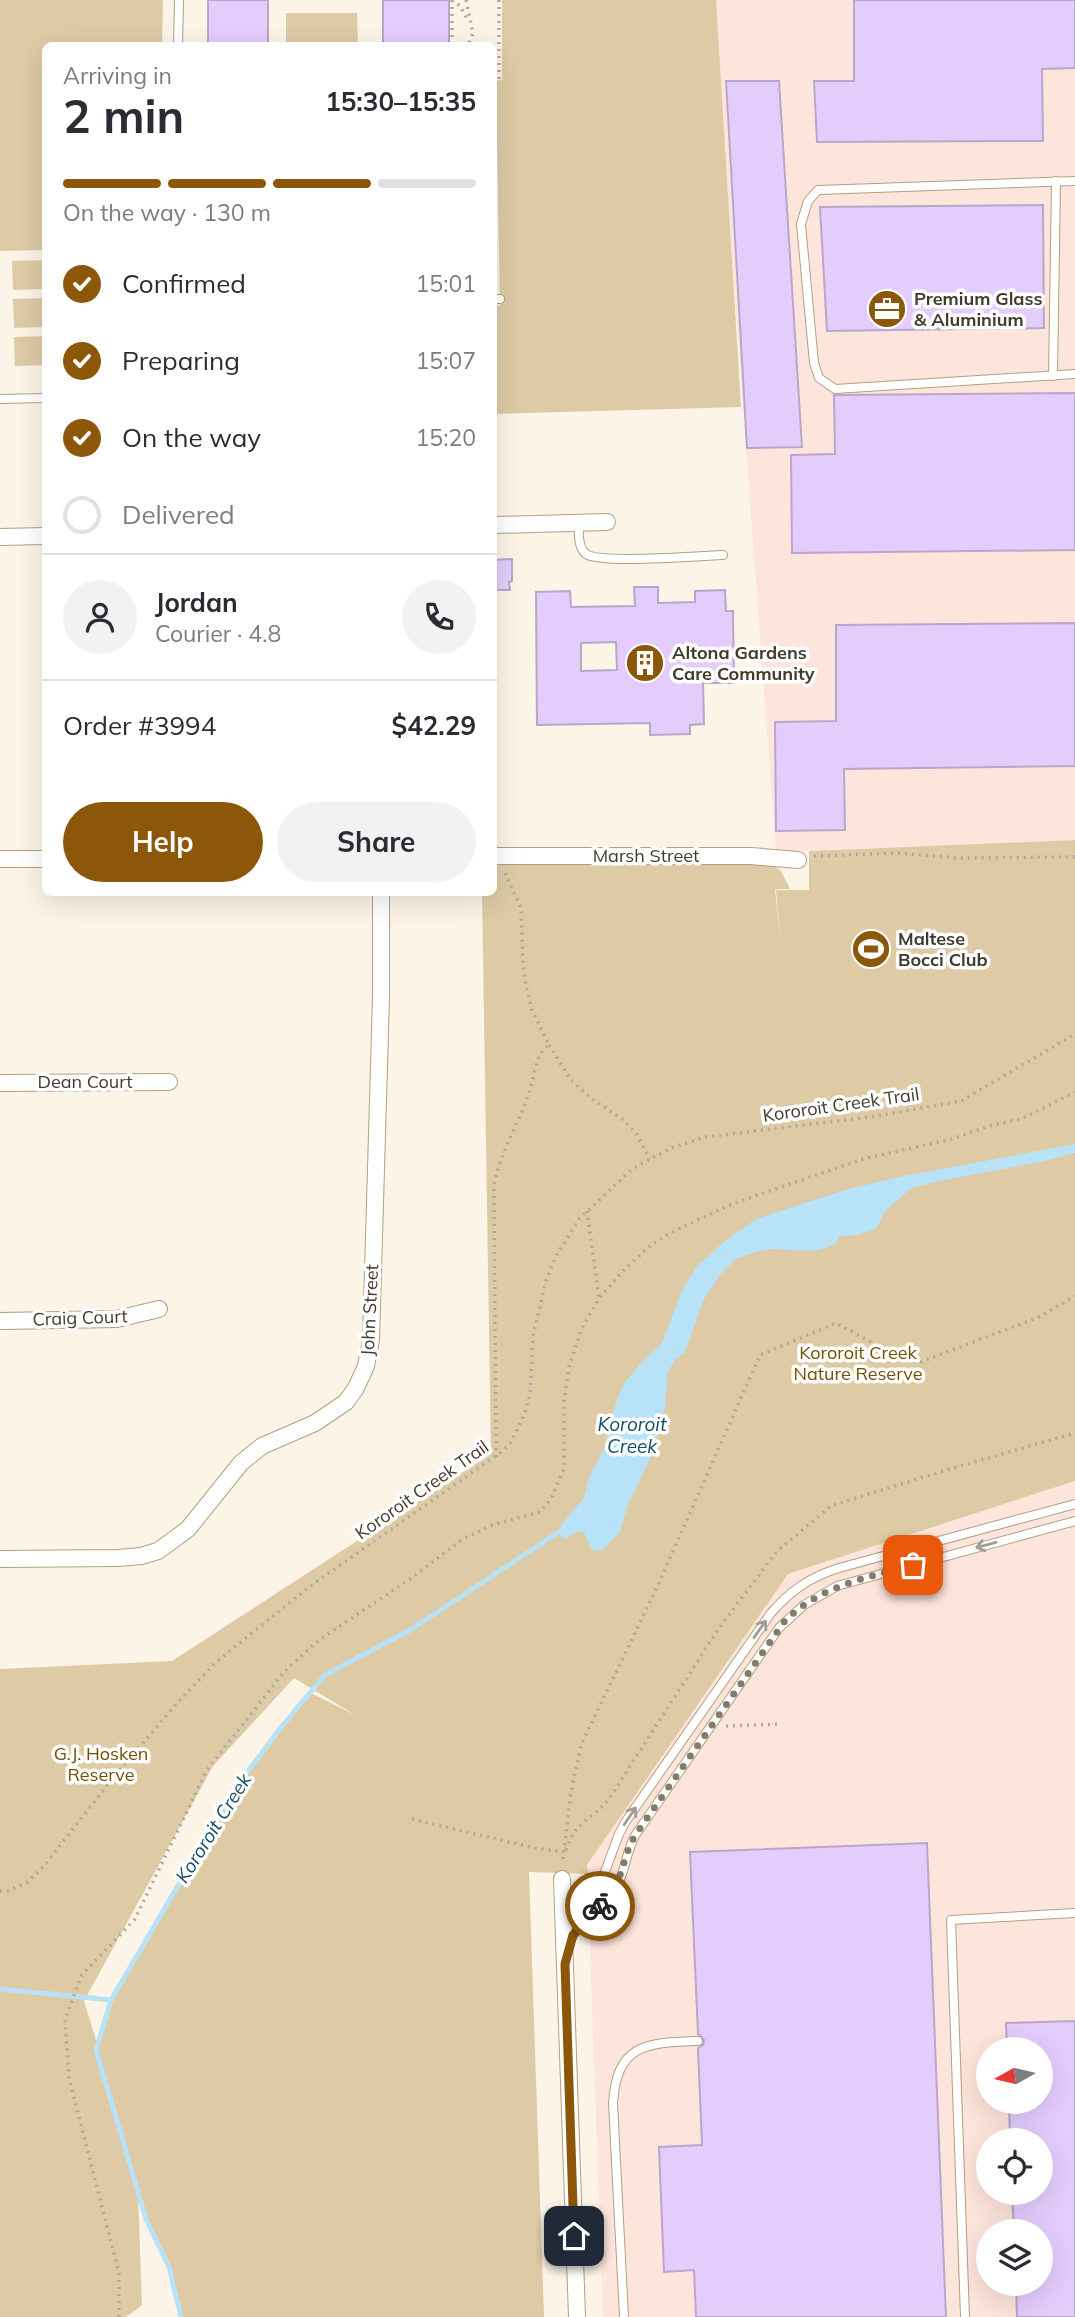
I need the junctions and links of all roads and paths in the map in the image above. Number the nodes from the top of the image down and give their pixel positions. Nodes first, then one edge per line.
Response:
1 (179, 0) edge
2 (452, 0) edge
3 (466, 0) edge
4 (499, 0) edge
5 (471, 24) junction
6 (178, 42) edge
7 (452, 42) edge
8 (470, 42) edge
9 (499, 80) dead end
10 (1056, 181) junction
11 (1075, 181) edge
12 (1075, 374) edge
13 (1053, 376) junction
14 (42, 398) edge
15 (0, 399) edge
16 (579, 522) junction
17 (607, 522) dead end
18 (497, 525) edge
19 (42, 536) edge
20 (0, 537) edge
21 (723, 555) dead end
22 (499, 856) edge
23 (1075, 857) edge
24 (0, 859) edge
25 (42, 859) edge
26 (798, 860) joint
27 (381, 896) edge
28 (1075, 1034) edge
29 (549, 1045) junction
30 (169, 1082) dead end
31 (0, 1083) edge
32 (1075, 1092) edge
33 (650, 1159) junction
34 (587, 1211) junction
35 (1075, 1296) edge
36 (599, 1298) junction
37 (159, 1309) dead end
38 (0, 1321) edge
39 (495, 1457) junction
40 (1075, 1504) edge
41 (1019, 1519) junction
42 (1075, 1521) edge
43 (1024, 1535) junction
44 (909, 1549) junction
45 (0, 1559) edge
46 (913, 1565) junction
47 (779, 1604) junction
48 (791, 1615) junction
49 (781, 1724) dead end
50 (726, 1726) dead end
51 (412, 1819) dead end
52 (563, 1852) junction
53 (562, 1859) dead end
54 (562, 1879) dead end
55 (0, 1891) edge
56 (1075, 1913) edge
57 (564, 1939) junction
58 (565, 1964) junction
59 (698, 2041) dead end
60 (119, 2317) edge
61 (577, 2317) edge
62 (624, 2317) edge
63 (965, 2317) edge

1 - 6 lane
2 - 5 path
2 - 7 path
3 - 5 path
4 - 9 path
5 - 8 path
10 - 11 lane
10 - 13 lane
10 - 13 lane
12 - 13 lane
14 - 15 lane
16 - 17 street
16 - 18 street
16 - 21 lane
19 - 20 street
22 - 26 street, Marsh Street
22 - 29 path
23 - 26 path
24 - 25 street
27 - 45 street, John Street
28 - 33 path, Kororoit Creek Trail
29 - 33 path
29 - 39 path
30 - 31 street, Dean Court
32 - 36 path
33 - 34 path, Kororoit Creek Trail
34 - 36 path
34 - 39 path, Kororoit Creek Trail
35 - 52 path
36 - 60 path
37 - 38 street, Craig Court
39 - 55 path, Kororoit Creek Trail
40 - 41 lane
41 - 43 lane
41 - 44 lane
42 - 43 lane
43 -> 46 lane
44 - 46 lane
44 - 47 lane
46 - 48 lane
47 - 48 lane
57 -> 47 lane
48 - 58 lane
49 - 50 path
51 - 52 path
52 - 53 path
54 - 57 street
56 - 63 lane
57 - 58 street
58 - 61 street
59 - 62 lane

